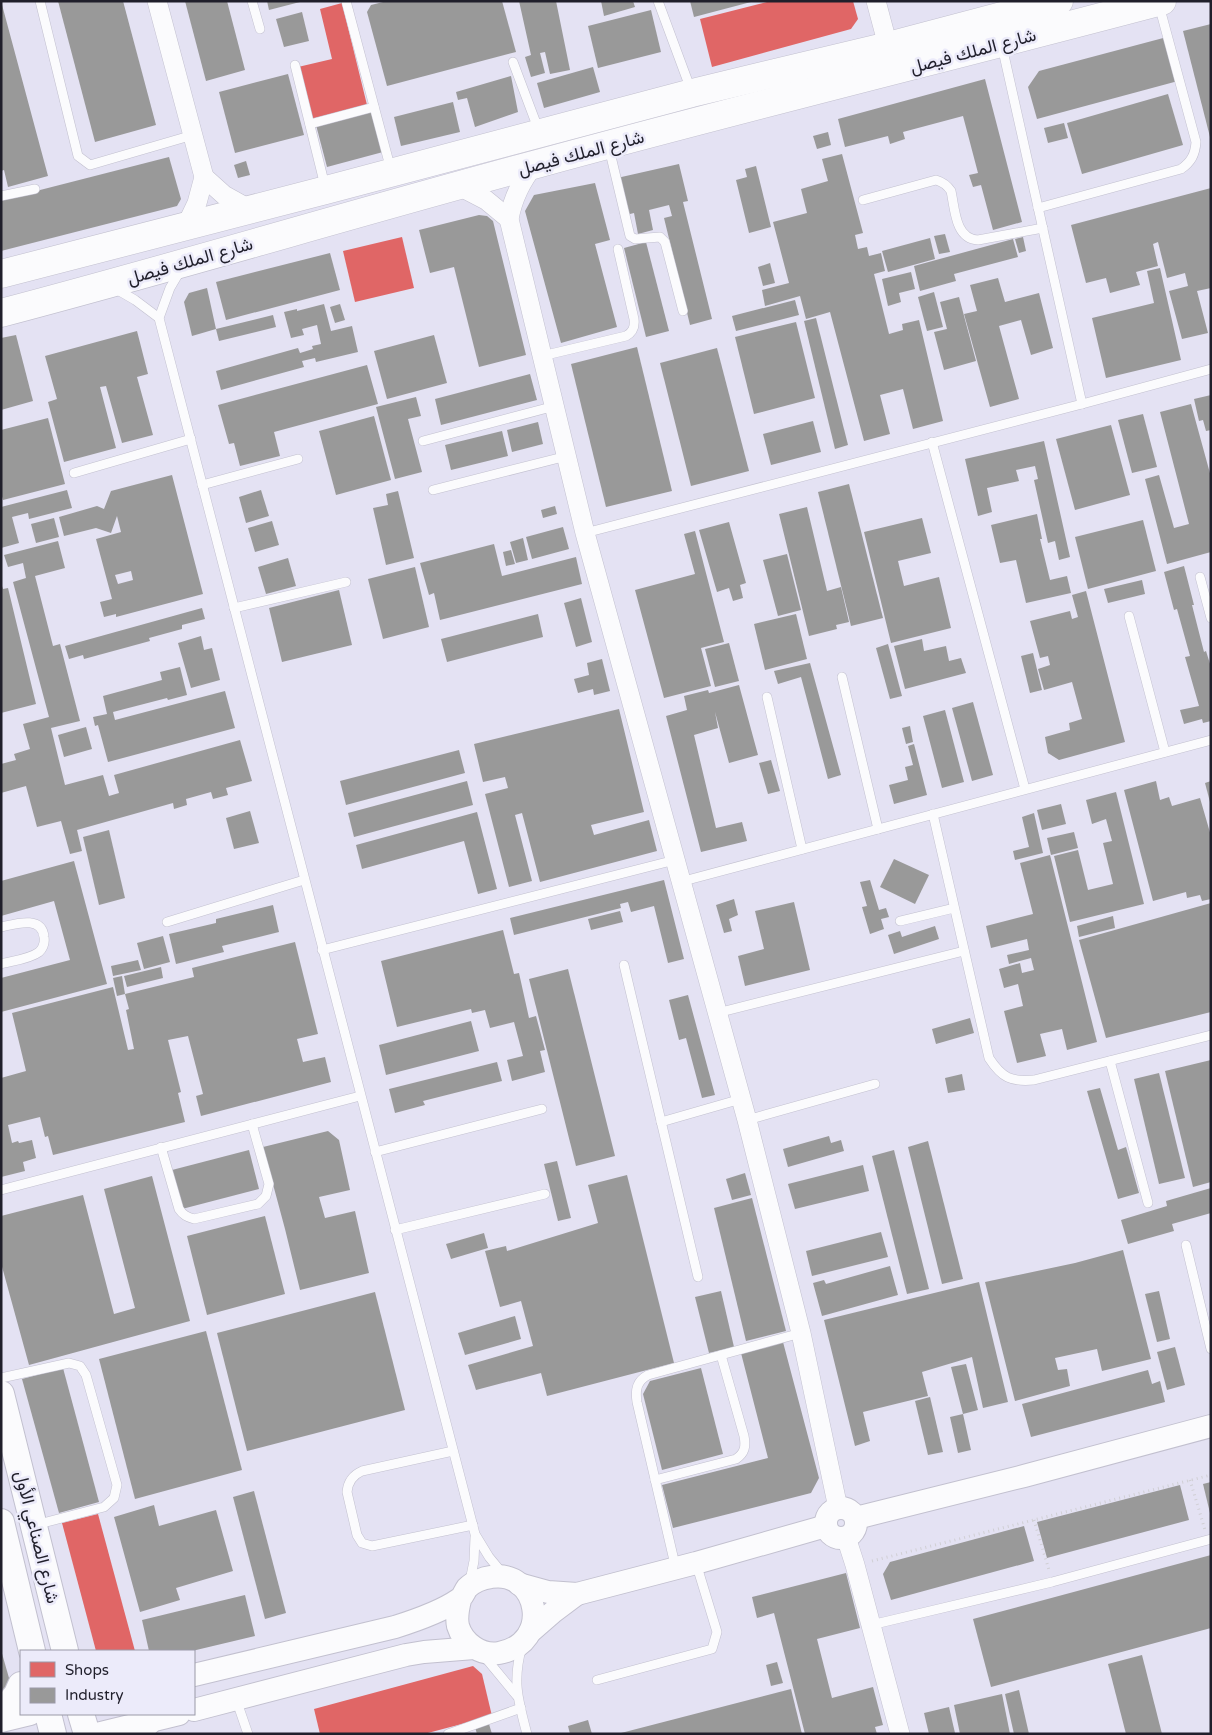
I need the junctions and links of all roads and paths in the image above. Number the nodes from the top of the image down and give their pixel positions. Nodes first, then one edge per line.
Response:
1 (40, 1) edge
2 (157, 1) edge
3 (252, 1) edge
4 (346, 1) edge
5 (658, 1) edge
6 (876, 1) edge
7 (1059, 1) edge
8 (1160, 2) edge
9 (260, 29) dead end
10 (1002, 44) junction
11 (888, 46) junction
12 (513, 62) dead end
13 (295, 65) dead end
14 (692, 93) junction
15 (374, 107) junction
16 (310, 124) junction
17 (540, 133) junction
18 (193, 135) junction
19 (608, 145) junction
20 (535, 164) junction
21 (391, 173) junction
22 (204, 177) junction
23 (459, 186) junction
24 (35, 189) dead end
25 (326, 190) junction
26 (1, 196) edge
27 (863, 200) dead end
28 (1038, 208) junction
29 (250, 210) junction
30 (509, 219) junction
31 (186, 226) junction
32 (1043, 228) junction
33 (618, 249) dead end
34 (188, 261) junction
35 (1, 274) edge
36 (108, 285) junction
37 (683, 311) dead end
38 (1, 313) edge
39 (159, 318) junction
40 (542, 356) junction
41 (1211, 369) edge
42 (1082, 404) junction
43 (555, 406) junction
44 (191, 439) junction
45 (423, 441) dead end
46 (932, 442) junction
47 (567, 456) junction
48 (298, 459) dead end
49 (74, 472) dead end
50 (202, 485) junction
51 (433, 490) dead end
52 (586, 533) junction
53 (1200, 577) dead end
54 (346, 582) dead end
55 (234, 608) junction
56 (1128, 616) dead end
57 (1211, 618) edge
58 (842, 677) dead end
59 (767, 697) dead end
60 (1211, 740) edge
61 (1165, 752) junction
62 (1025, 789) junction
63 (932, 814) junction
64 (878, 829) junction
65 (802, 849) junction
66 (674, 860) junction
67 (304, 880) junction
68 (680, 882) junction
69 (954, 908) junction
70 (900, 920) dead end
71 (167, 922) dead end
72 (1, 927) edge
73 (322, 950) junction
74 (964, 951) junction
75 (1, 964) edge
76 (624, 965) dead end
77 (717, 1013) junction
78 (1211, 1035) edge
79 (1110, 1061) junction
80 (875, 1084) dead end
81 (360, 1096) junction
82 (741, 1099) junction
83 (542, 1109) dead end
84 (746, 1120) junction
85 (661, 1122) junction
86 (252, 1124) junction
87 (161, 1147) junction
88 (375, 1152) junction
89 (1, 1190) edge
90 (545, 1194) dead end
91 (1148, 1203) dead end
92 (395, 1230) junction
93 (1186, 1245) dead end
94 (698, 1278) dead end
95 (1206, 1311) edge
96 (801, 1332) junction
97 (1211, 1349) edge
98 (721, 1355) junction
99 (1, 1378) edge
100 (1, 1394) edge
101 (1211, 1426) edge
102 (453, 1451) junction
103 (1211, 1475) edge
104 (655, 1480) junction
105 (1190, 1480) junction
106 (1034, 1520) junction
107 (841, 1522) junction
108 (473, 1524) junction
109 (35, 1525) junction
110 (2, 1530) edge
111 (475, 1534) junction
112 (1210, 1539) edge
113 (855, 1565) junction
114 (686, 1566) junction
115 (513, 1581) junction
116 (1052, 1582) junction
117 (464, 1594) junction
118 (577, 1594) junction
119 (870, 1625) junction
120 (527, 1638) junction
121 (30, 1649) edge
122 (476, 1649) junction
123 (65, 1650) edge
124 (195, 1675) edge
125 (597, 1680) dead end
126 (20, 1687) edge
127 (517, 1696) junction
128 (236, 1699) junction
129 (520, 1708) junction
130 (195, 1710) edge
131 (1, 1714) edge
132 (26, 1715) edge
133 (48, 1715) edge
134 (81, 1715) edge
135 (175, 1715) edge
136 (1, 1721) edge
137 (142, 1728) edge
138 (53, 1734) edge
139 (87, 1734) edge
140 (97, 1734) edge
141 (248, 1734) edge
142 (448, 1734) edge
143 (527, 1734) edge
144 (900, 1734) edge

1 - 18 lane
2 - 18 street
3 - 9 lane
4 - 15 lane
5 - 14 lane
6 - 11 street
7 - 11 main road, شارع الملك فيصل
8 - 10 main road, شارع الملك فيصل
8 - 28 lane
10 - 19 main road, شارع الملك فيصل
10 - 28 lane
11 - 14 main road, شارع الملك فيصل
12 - 17 lane
13 - 16 lane
14 - 17 main road, شارع الملك فيصل
15 - 16 lane
15 - 21 lane
16 - 25 lane
17 - 21 main road, شارع الملك فيصل
18 - 22 street
19 - 20 main road, شارع الملك فيصل
19 - 37 lane
20 - 23 main road, شارع الملك فيصل
20 - 30 street
21 - 25 main road, شارع الملك فيصل
22 - 29 street
22 - 31 street
23 - 30 street
23 - 34 main road, شارع الملك فيصل
24 - 26 lane
25 - 29 main road, شارع الملك فيصل
27 - 32 lane
28 - 32 lane
29 - 31 main road, شارع الملك فيصل
30 - 40 street
31 - 35 main road, شارع الملك فيصل
32 - 42 lane
33 - 40 lane
34 - 36 main road, شارع الملك فيصل
34 - 39 lane
36 - 38 main road, شارع الملك فيصل
36 - 39 lane
39 - 44 lane
40 - 43 street
41 - 42 lane
42 - 46 lane
43 - 45 lane
43 - 47 street
44 - 49 lane
44 - 50 lane
46 - 52 lane
46 - 62 lane
47 - 51 lane
47 - 52 street
48 - 50 lane
50 - 55 lane
52 - 66 street
53 - 57 lane
54 - 55 lane
55 - 67 lane
56 - 61 lane
58 - 64 lane
59 - 65 lane
60 - 61 lane
61 - 62 lane
62 - 63 lane
63 - 64 lane
63 - 69 lane
64 - 65 lane
65 - 68 lane
66 - 68 street
66 - 73 lane
67 - 71 lane
67 - 73 lane
68 - 77 street
69 - 70 lane
69 - 74 lane
72 - 75 lane
73 - 81 lane
74 - 77 lane
74 - 79 lane
76 - 85 lane
77 - 82 street
78 - 79 lane
79 - 91 lane
80 - 84 lane
81 - 86 lane
81 - 88 lane
82 - 84 street
82 - 85 lane
83 - 88 lane
84 - 96 street
85 - 94 lane
86 - 87 lane
86 - 87 lane
87 - 89 lane
88 - 92 lane
90 - 92 lane
92 - 102 lane
93 - 95 lane
95 - 97 lane
96 - 98 lane
96 - 107 street
98 - 104 lane
98 - 104 lane
99 - 109 lane
100 - 109 main road, شارع الصناعي الأول
101 - 107 street
102 - 108 lane
102 - 108 lane
103 - 105 path
104 - 114 lane
105 - 106 path
105 - 112 path
106 - 113 path
106 - 116 path
107 - 113 street
107 - 114 street
108 - 111 lane
109 - 123 main road, شارع الصناعي الأول
110 - 121 main road, شارع الصناعي الأول
111 - 115 lane
111 - 117 lane
112 - 116 lane
113 - 119 street
114 - 118 street
114 - 125 lane
115 - 117 street
115 - 118 street
115 - 120 street
116 - 119 lane
117 - 122 street
117 - 124 street
118 - 120 street
119 - 144 street
120 - 122 street
120 - 127 lane
122 - 127 lane
122 - 128 street
126 - 131 main road
127 - 129 lane
128 - 130 street
128 - 141 lane
129 - 142 lane
129 - 143 lane
132 - 136 street
133 - 138 main road
134 - 139 main road
135 - 137 street
137 - 140 street

